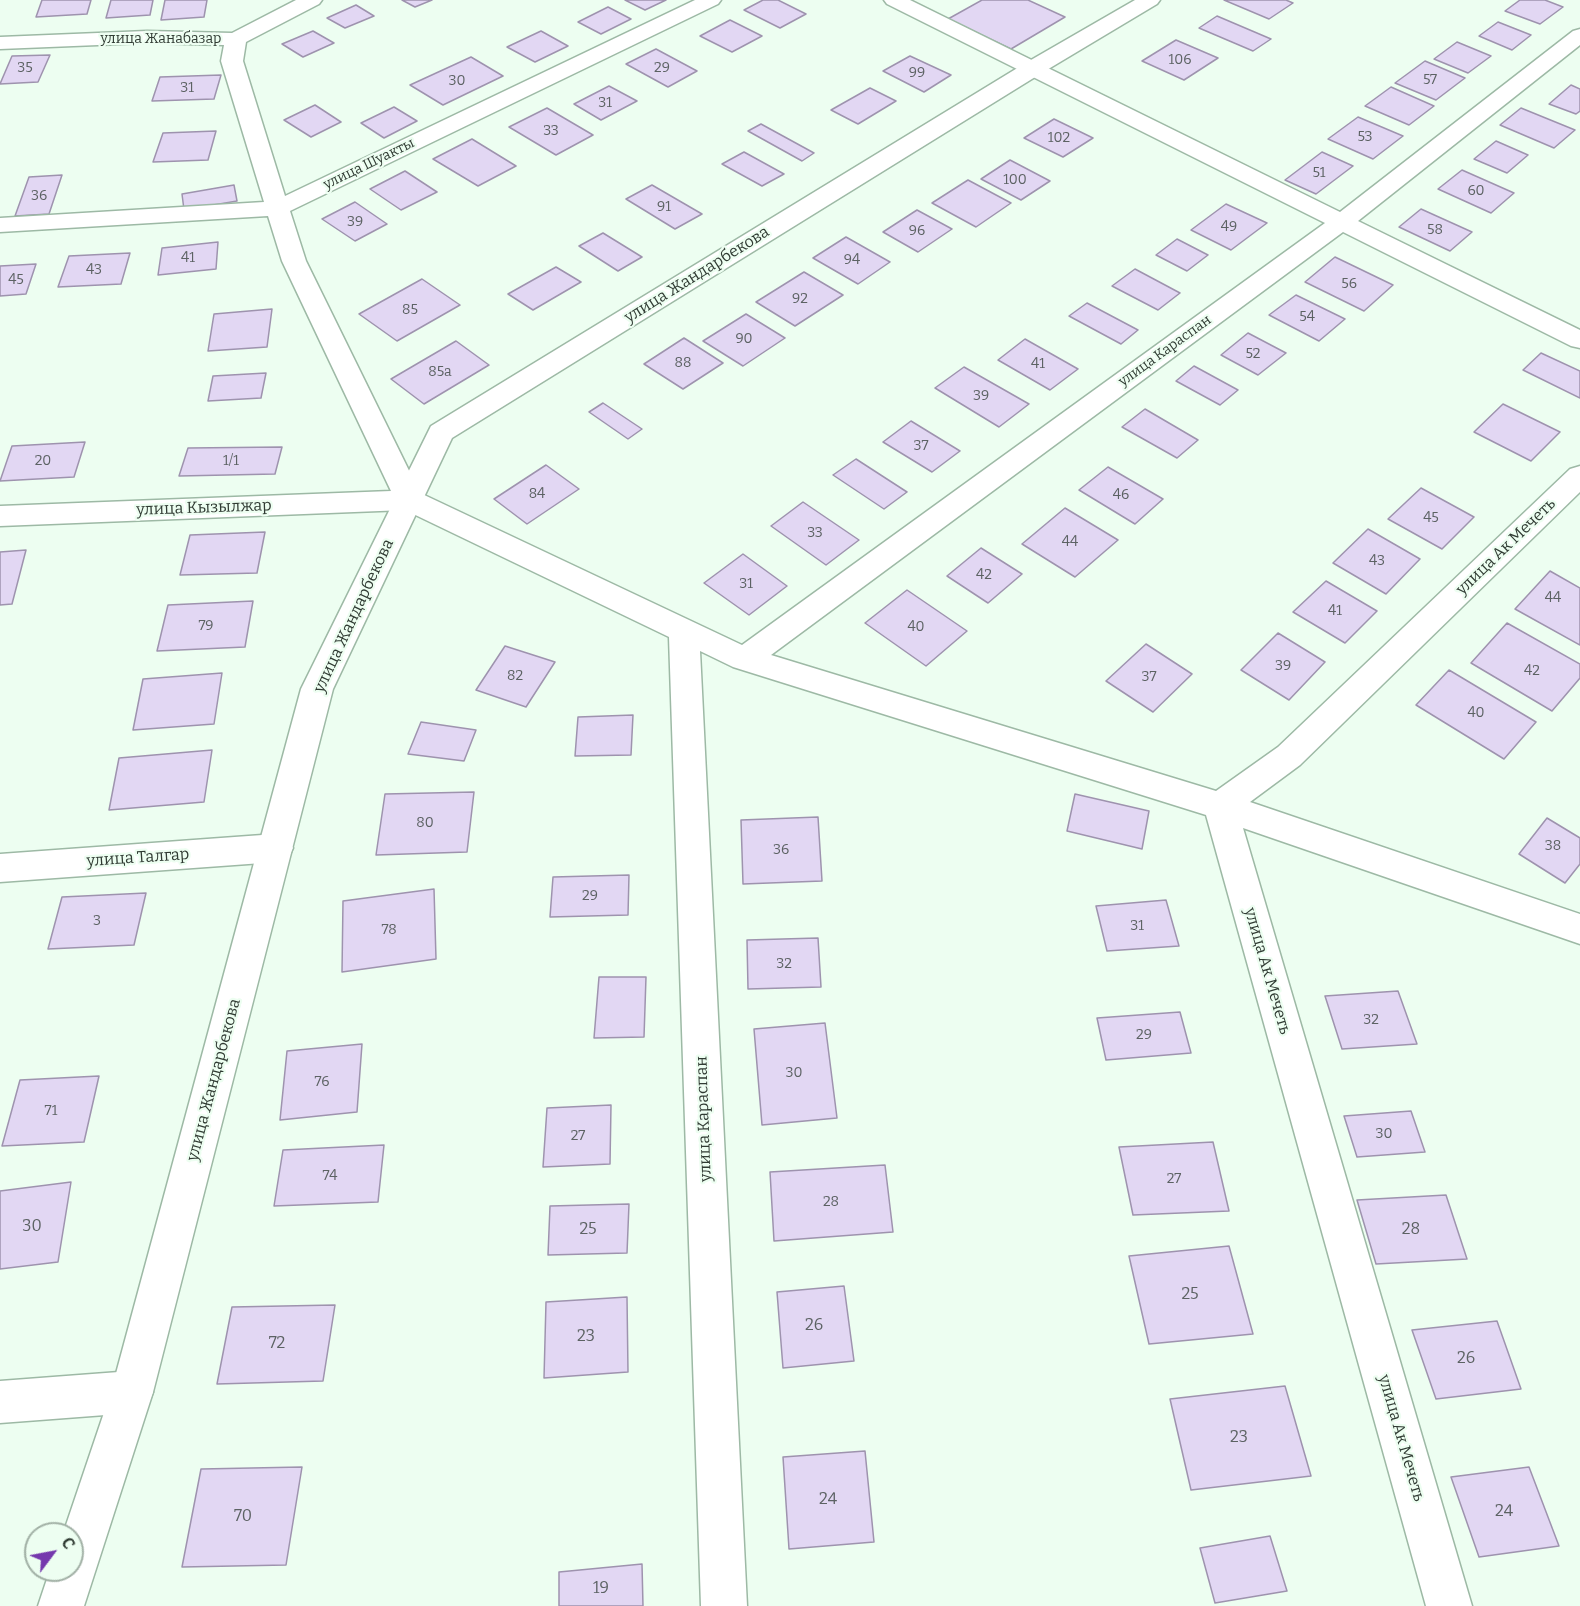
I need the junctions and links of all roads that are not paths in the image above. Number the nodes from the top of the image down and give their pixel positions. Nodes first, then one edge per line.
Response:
1 (312, 0) edge
2 (711, 0) edge
3 (894, 0) edge
4 (1150, 0) edge
5 (1580, 35) edge
6 (236, 39) junction
7 (0, 43) edge
8 (1032, 69) junction
9 (278, 208) junction
10 (1342, 222) junction
11 (0, 225) edge
12 (1580, 340) edge
13 (1580, 476) edge
14 (409, 500) junction
15 (0, 516) edge
16 (684, 632) junction
17 (744, 659) junction
18 (1220, 806) junction
19 (276, 848) junction
20 (0, 868) edge
21 (1580, 929) edge
22 (132, 1392) junction
23 (0, 1402) edge
24 (61, 1606) edge
25 (724, 1606) edge
26 (1449, 1606) edge

1 - 6 street, улица Жанабазар
2 - 9 street, улица Шуакты
3 - 8 street
4 - 8 street, улица Жандарбекова
5 - 10 street, улица Караспан
6 - 7 street, улица Жанабазар
6 - 9 street
8 - 10 street
8 - 14 street, улица Жандарбекова
9 - 11 street, улица Шуакты
9 - 14 street
10 - 12 street
10 - 17 street, улица Караспан
13 - 18 street, улица Ак Мечеть
14 - 15 street, улица Кызылжар
14 - 16 street
14 - 19 street, улица Жандарбекова
16 - 17 street
16 - 25 street, улица Караспан
17 - 18 street
18 - 21 street
18 - 26 street, улица Ак Мечеть
19 - 20 street, улица Талгар
19 - 22 street, улица Жандарбекова
22 - 23 street
22 - 24 street, улица Жандарбекова

